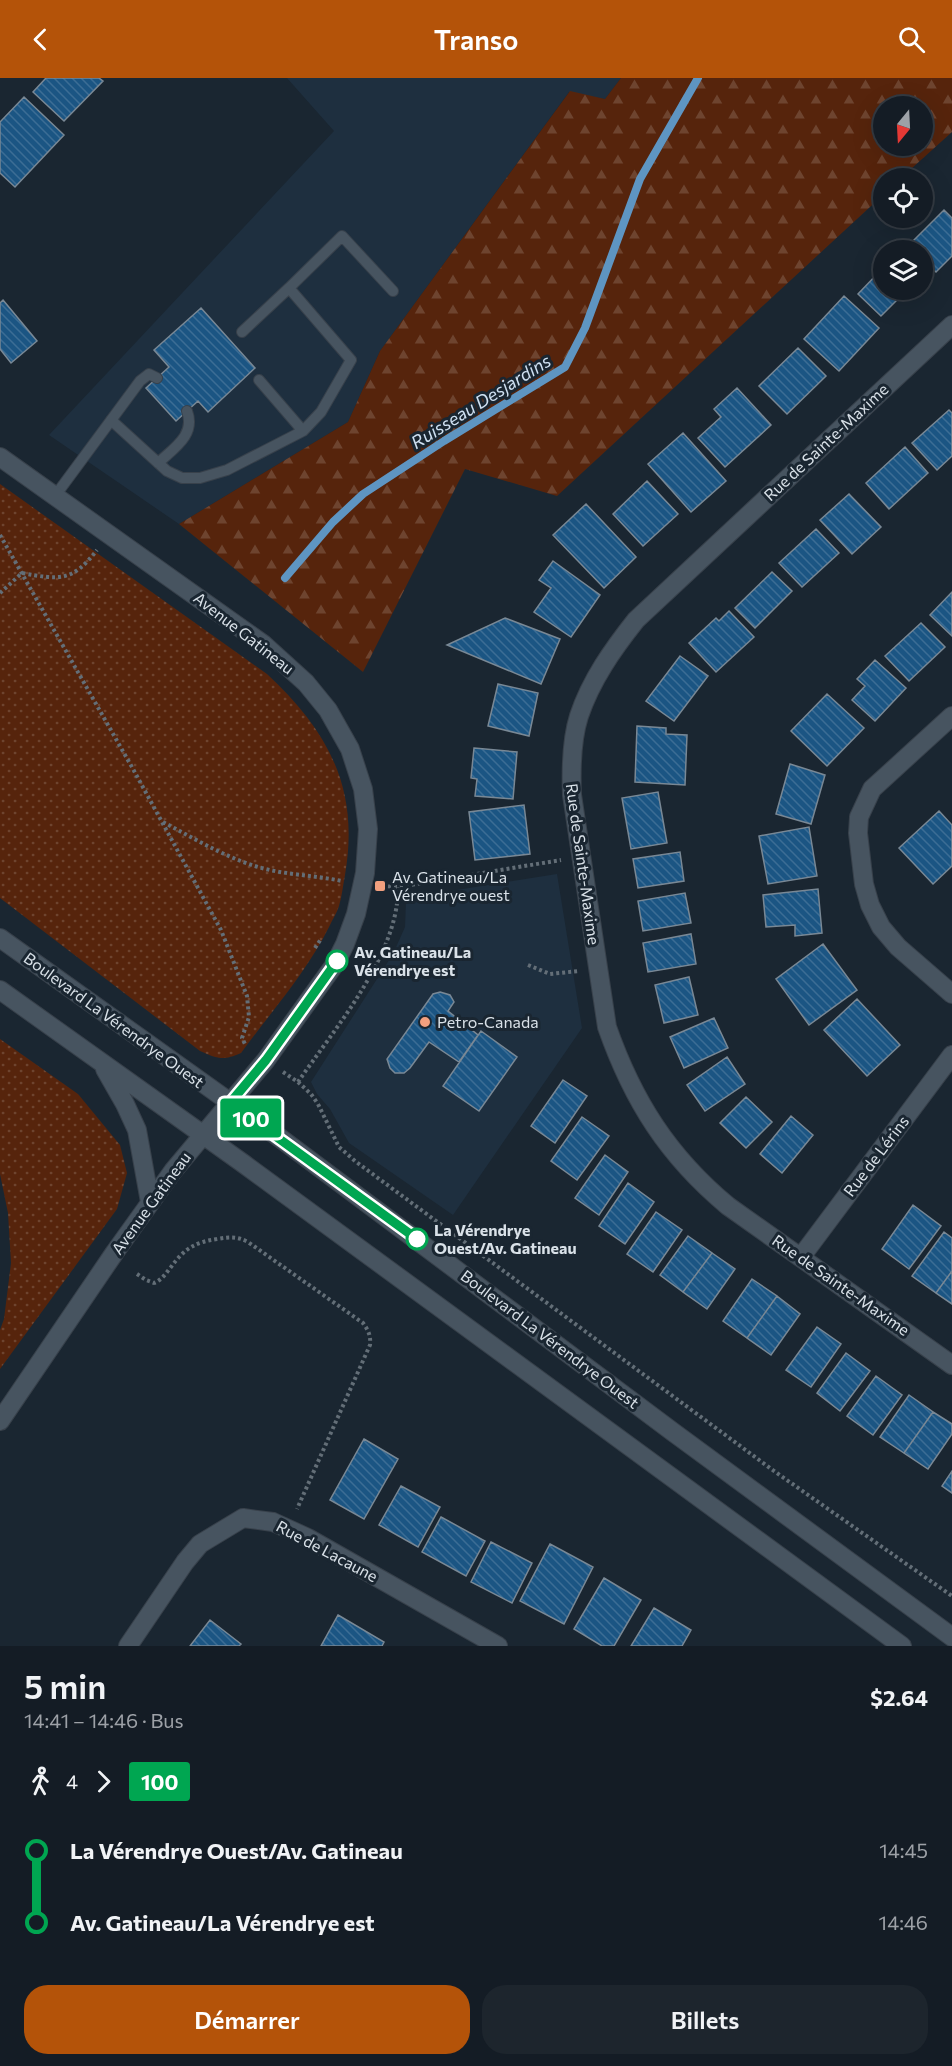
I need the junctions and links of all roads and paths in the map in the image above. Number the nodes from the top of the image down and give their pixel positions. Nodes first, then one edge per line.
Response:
1 (289, 288) junction
2 (393, 291) dead end
3 (952, 325) edge
4 (242, 332) dead end
5 (157, 378) dead end
6 (260, 380) dead end
7 (187, 411) dead end
8 (111, 420) junction
9 (303, 431) junction
10 (0, 457) edge
11 (158, 463) junction
12 (55, 496) junction
13 (0, 535) edge
14 (98, 550) dead end
15 (22, 573) junction
16 (0, 593) edge
17 (952, 716) edge
18 (163, 821) junction
19 (567, 859) dead end
20 (371, 885) junction
21 (398, 887) junction
22 (0, 939) edge
23 (528, 965) dead end
24 (571, 972) dead end
25 (0, 990) edge
26 (952, 994) edge
27 (246, 1046) dead end
28 (952, 1055) edge
29 (101, 1062) junction
30 (284, 1072) dead end
31 (298, 1082) junction
32 (230, 1103) junction
33 (203, 1135) junction
34 (150, 1202) junction
35 (801, 1257) junction
36 (136, 1274) dead end
37 (952, 1365) edge
38 (0, 1421) edge
39 (295, 1512) dead end
40 (952, 1596) edge
41 (952, 1637) edge
42 (128, 1646) edge
43 (498, 1646) edge
44 (902, 1646) edge

1 - 2 lane
1 - 4 lane
1 - 9 lane
3 - 35 street, Rue de Sainte-Maxime
5 - 8 lane
6 - 9 lane
7 - 11 lane
8 - 11 lane
8 - 12 lane
9 - 11 lane
10 - 12 street, Avenue Gatineau
12 - 20 street, Avenue Gatineau
13 - 15 path
14 - 15 path
15 - 16 path
15 - 18 path
17 - 26 street
18 - 20 path
18 - 27 path
19 - 21 path
20 - 21 path
20 - 32 street, Avenue Gatineau
21 - 31 path
22 - 32 street, Boulevard La Vérendrye Ouest
23 - 24 path
25 - 29 street
28 - 35 street, Rue de Lérins
29 - 33 street
29 - 34 street
30 - 31 path, Boulevard La Vérendrye Ouest
31 - 40 path, Boulevard La Vérendrye Ouest
32 - 33 street, Avenue Gatineau
32 - 41 street, Boulevard La Vérendrye Ouest
33 - 34 street, Avenue Gatineau
33 - 44 street
34 - 38 street, Avenue Gatineau
35 - 37 street, Rue de Sainte-Maxime
36 - 39 path
42 - 43 street, Rue de Lacaune

